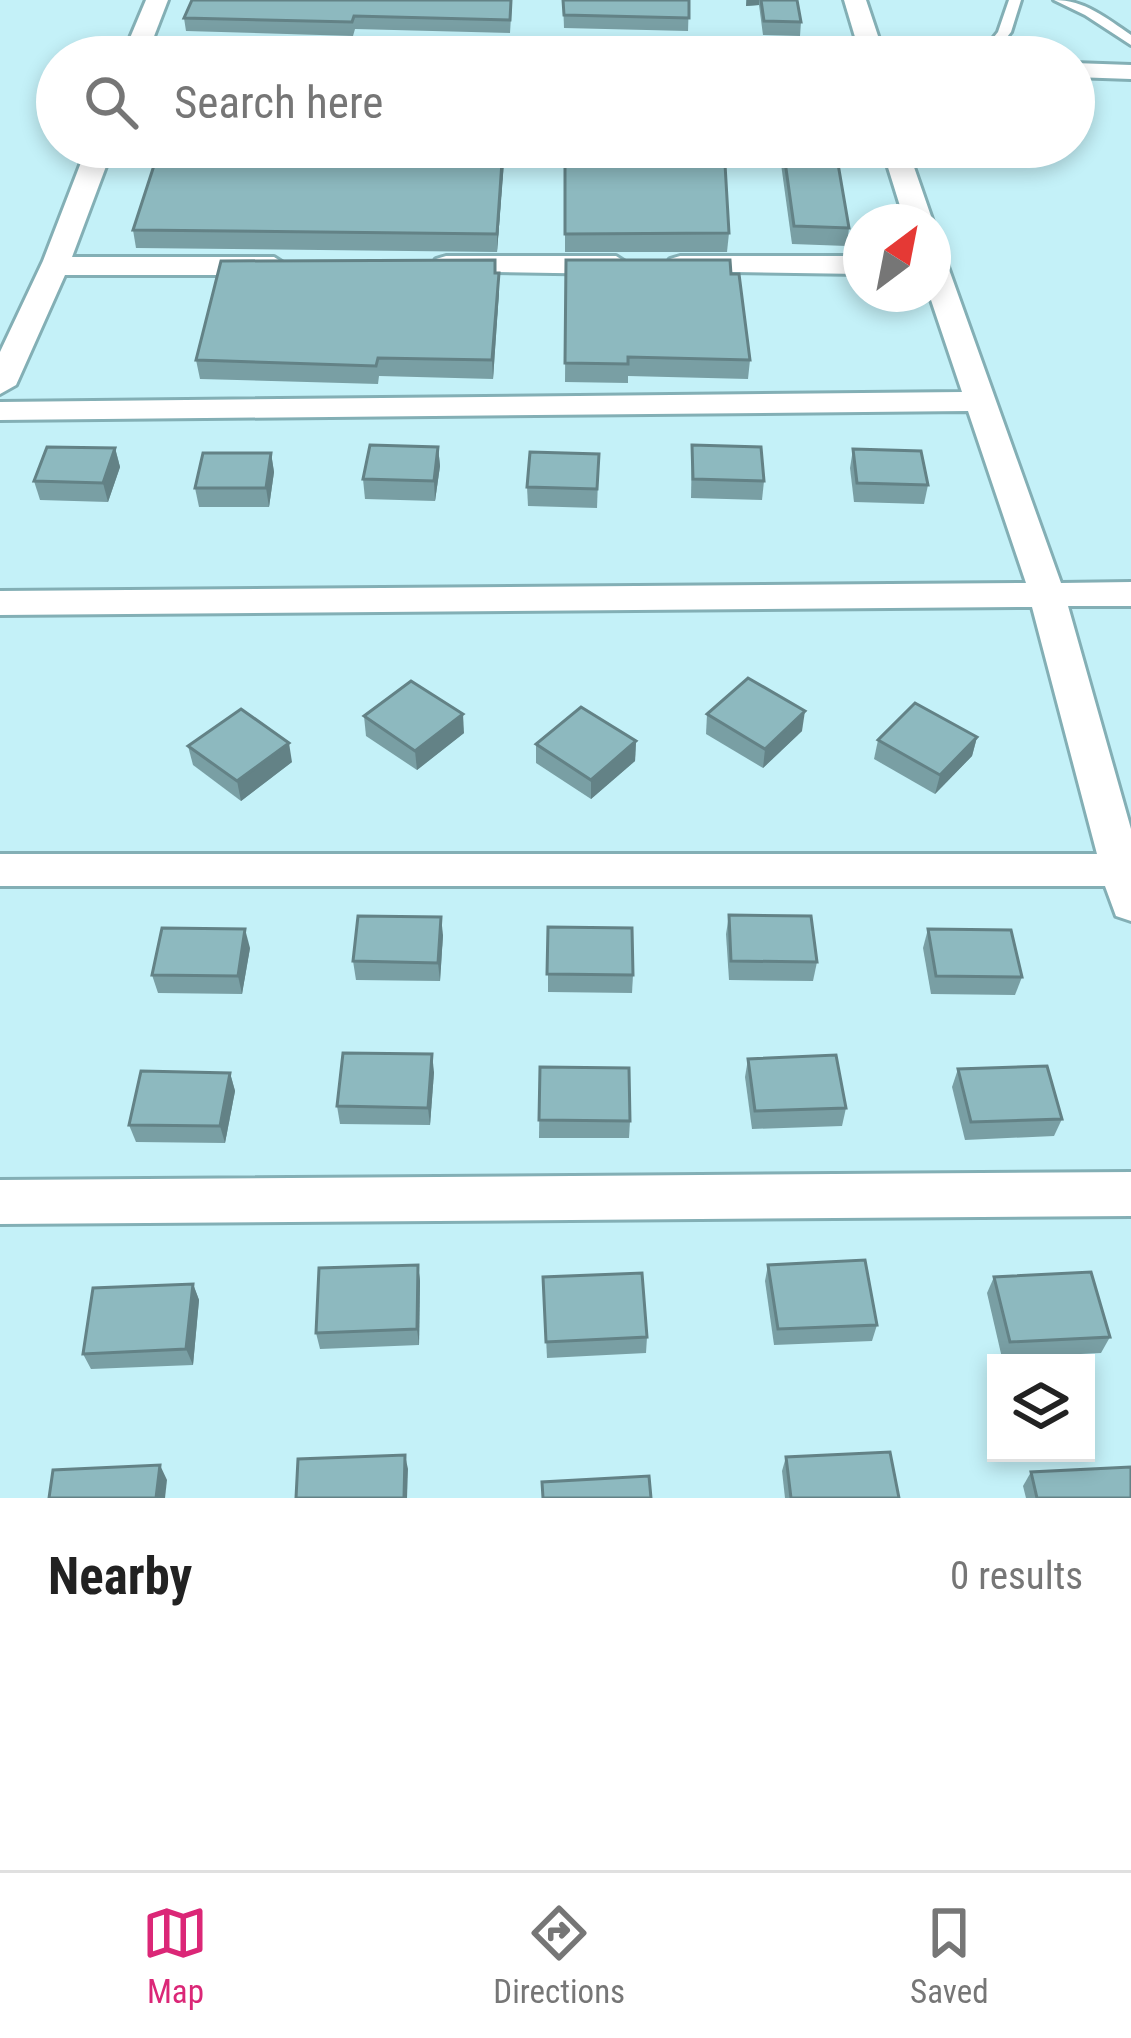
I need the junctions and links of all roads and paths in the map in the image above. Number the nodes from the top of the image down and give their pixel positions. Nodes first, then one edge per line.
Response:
1 (157, 0) edge
2 (855, 0) edge
3 (1015, 0) edge
4 (1060, 0) edge
5 (142, 36) edge
6 (866, 36) edge
7 (1002, 36) edge
8 (1131, 41) edge
9 (1095, 71) edge
10 (1131, 72) edge
11 (92, 168) edge
12 (900, 168) edge
13 (913, 204) edge
14 (843, 265) edge
15 (54, 266) junction
16 (297, 266) edge
17 (412, 266) edge
18 (950, 312) edge
19 (0, 385) edge
20 (981, 401) junction
21 (0, 411) edge
22 (1047, 594) junction
23 (1131, 594) edge
24 (0, 603) edge
25 (0, 870) edge
26 (1128, 881) edge
27 (1131, 1194) edge
28 (0, 1202) edge

1 - 5 street
2 - 6 street
3 - 7 lane
4 - 8 lane
9 - 10 street
11 - 15 street
12 - 13 street
14 - 17 street
15 - 16 street
15 - 19 street
18 - 20 street
20 - 21 street
20 - 22 street
22 - 23 street
22 - 24 street
22 - 26 street
25 - 26 street
27 - 28 street

